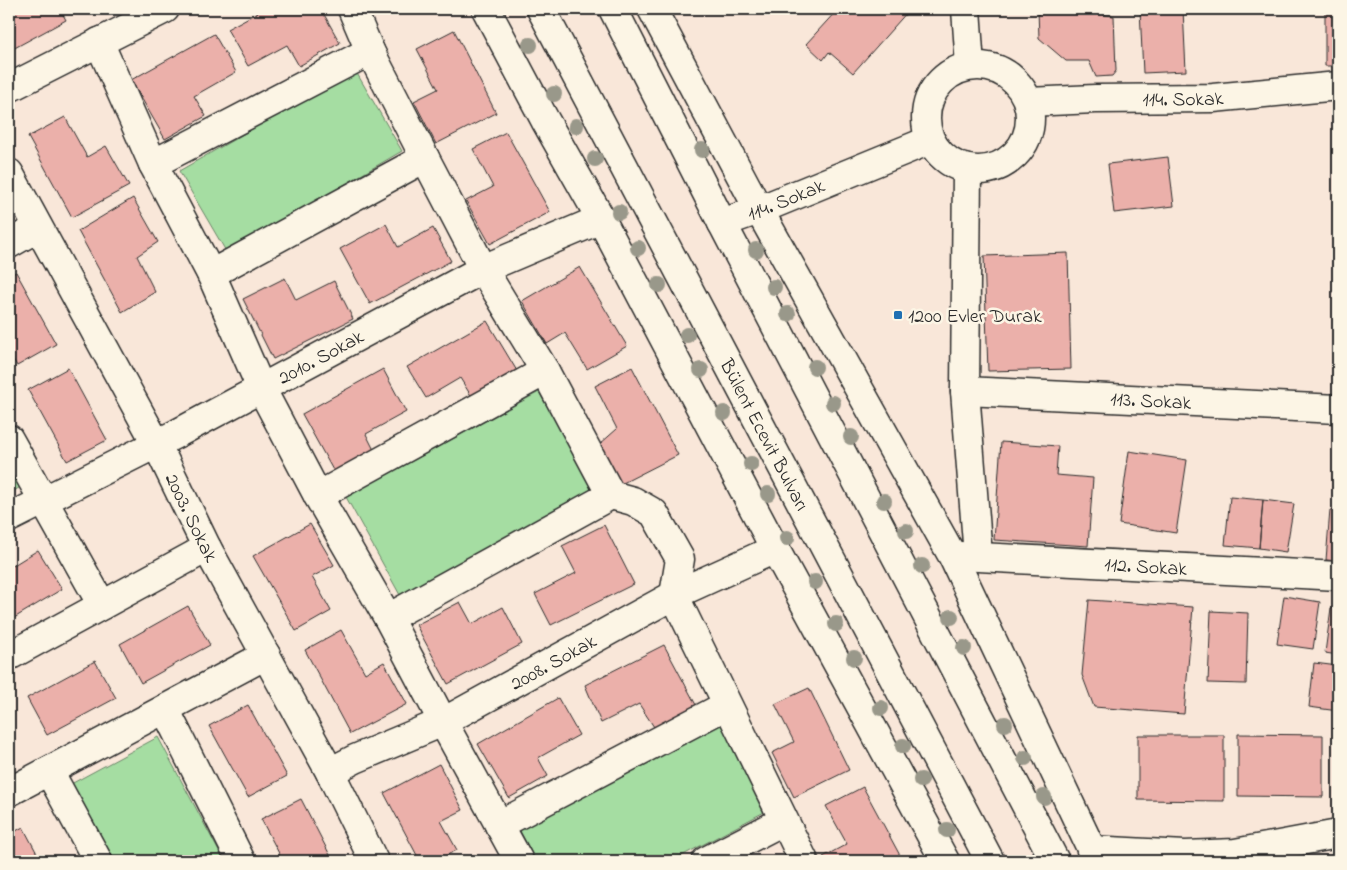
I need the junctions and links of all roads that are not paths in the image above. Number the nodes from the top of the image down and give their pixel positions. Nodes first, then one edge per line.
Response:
1 (165, 9) edge
2 (352, 9) edge
3 (486, 9) edge
4 (541, 9) edge
5 (966, 9) edge
6 (653, 12) edge
7 (618, 19) edge
8 (99, 42) junction
9 (370, 51) junction
10 (970, 66) junction
11 (1338, 86) edge
12 (9, 88) edge
13 (1028, 102) junction
14 (930, 140) junction
15 (424, 158) junction
16 (153, 164) junction
17 (967, 169) junction
18 (9, 173) edge
19 (759, 210) junction
20 (601, 219) junction
21 (722, 223) junction
22 (37, 228) junction
23 (9, 244) edge
24 (483, 269) junction
25 (211, 274) junction
26 (545, 372) junction
27 (261, 388) junction
28 (965, 391) junction
29 (1338, 410) edge
30 (9, 439) edge
31 (156, 443) junction
32 (611, 495) junction
33 (318, 496) junction
34 (43, 501) junction
35 (9, 518) edge
36 (207, 548) junction
37 (775, 549) junction
38 (966, 556) junction
39 (1338, 576) edge
40 (674, 595) junction
41 (102, 605) junction
42 (388, 618) junction
43 (9, 656) edge
44 (266, 656) junction
45 (727, 705) junction
46 (165, 709) junction
47 (443, 722) junction
48 (49, 771) junction
49 (330, 772) junction
50 (9, 792) edge
51 (783, 821) junction
52 (499, 825) junction
53 (1338, 834) edge
54 (1094, 856) edge
55 (1239, 856) edge
56 (98, 861) edge
57 (241, 861) edge
58 (374, 861) edge
59 (519, 861) edge
60 (706, 861) edge
61 (804, 861) edge
62 (946, 861) edge
63 (990, 861) edge
64 (1055, 861) edge

1 - 8 street
2 - 9 street
3 - 20 street
4 - 63 street, Bülent Ecevit Bulvarı
5 - 10 street
6 - 7 street
6 - 19 street
7 - 21 street
8 - 12 street
8 - 16 street
9 - 15 street
9 - 16 street
10 - 13 street
10 - 14 street
11 - 13 street, 114. Sokak
13 - 17 street
14 - 17 street
14 - 19 street, 114. Sokak
15 - 24 street
15 - 25 street
16 - 25 street
17 - 28 street
18 - 22 street, 2003. Sokak
19 - 21 street, 114. Sokak
19 - 38 street
20 - 24 street, 2010. Sokak
20 - 37 street
21 - 64 street
22 - 23 street
22 - 31 street, 2003. Sokak
24 - 26 street
24 - 27 street, 2010. Sokak
25 - 27 street
26 - 32 street
26 - 33 street
27 - 31 street, 2010. Sokak
27 - 33 street
28 - 29 street, 113. Sokak
28 - 38 street
30 - 34 street
31 - 34 street, 2010. Sokak
31 - 36 street, 2003. Sokak
32 - 40 street
32 - 42 street
33 - 42 street
34 - 35 street, 2010. Sokak
34 - 41 street
36 - 41 street
36 - 44 street, 2003. Sokak
37 - 40 street, 2008. Sokak
37 - 62 street
38 - 39 street, 112. Sokak
38 - 54 street
40 - 45 street
40 - 47 street, 2008. Sokak
41 - 43 street
42 - 47 street
44 - 46 street
44 - 49 street, 2003. Sokak
45 - 51 street
45 - 52 street
46 - 48 street
46 - 57 street
47 - 49 street, 2008. Sokak
47 - 52 street
48 - 50 street
48 - 56 street
49 - 58 street, 2003. Sokak
51 - 60 street
51 - 61 street
52 - 59 street
53 - 55 street
54 - 55 street

